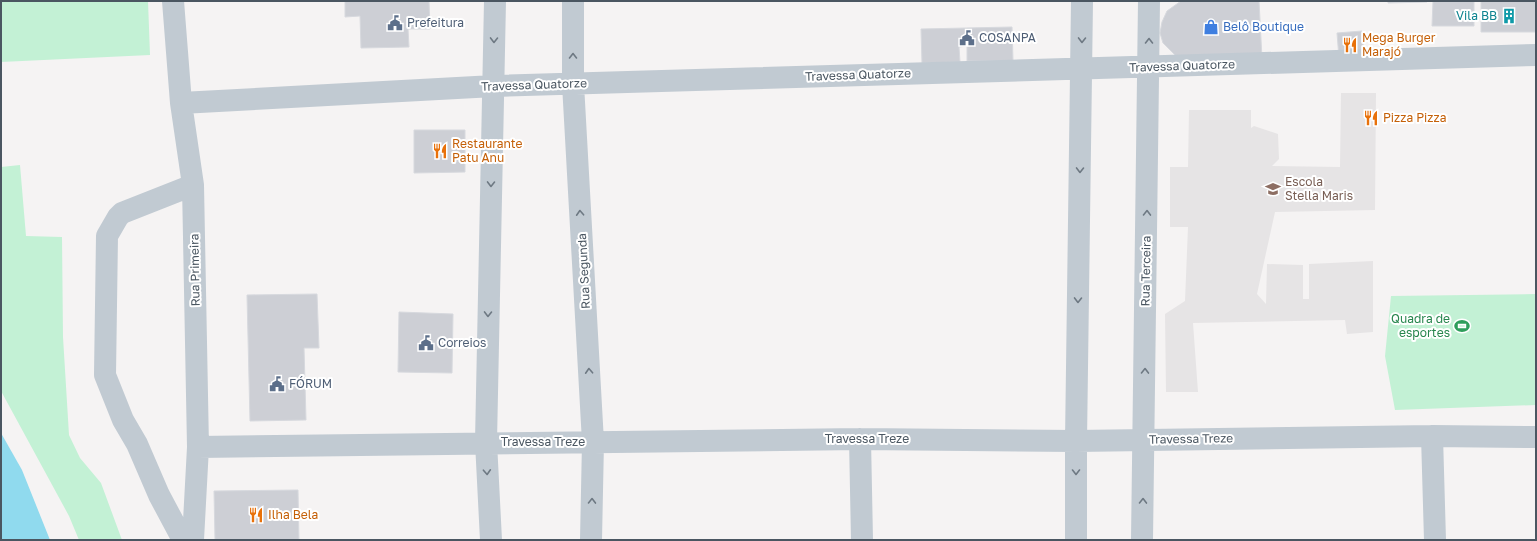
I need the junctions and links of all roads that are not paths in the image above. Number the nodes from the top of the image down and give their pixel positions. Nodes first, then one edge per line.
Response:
1 (173, 1) edge
2 (495, 1) edge
3 (573, 1) edge
4 (1082, 1) edge
5 (1149, 1) edge
6 (1536, 55) edge
7 (1149, 67) junction
8 (1081, 68) junction
9 (573, 84) junction
10 (494, 86) junction
11 (181, 103) junction
12 (193, 185) junction
13 (1432, 436) junction
14 (1536, 437) edge
15 (860, 439) junction
16 (1144, 439) junction
17 (1076, 441) junction
18 (486, 442) junction
19 (593, 442) junction
20 (198, 447) junction
21 (183, 540) edge
22 (192, 540) edge
23 (491, 540) edge
24 (591, 540) edge
25 (862, 540) edge
26 (1076, 540) edge
27 (1142, 540) edge
28 (1435, 540) edge

1 - 11 street, Rua Primeira
2 -> 10 street
9 -> 3 street, Rua Segunda
4 -> 8 street
7 -> 5 street, Rua Terceira
6 - 7 street, Travessa Quatorze
7 - 8 street, Travessa Quatorze
16 -> 7 street, Rua Terceira
8 - 9 street, Travessa Quatorze
8 -> 17 street
9 - 10 street, Travessa Quatorze
19 -> 9 street, Rua Segunda
10 - 11 street, Travessa Quatorze
10 -> 18 street
11 - 12 street, Rua Primeira
12 - 20 street, Rua Primeira
12 - 21 street
13 - 14 street, Travessa Treze
13 - 16 street, Travessa Treze
13 - 28 street
15 - 17 street, Travessa Treze
15 - 19 street, Travessa Treze
15 - 25 street
16 - 17 street, Travessa Treze
27 -> 16 street, Rua Terceira
17 -> 26 street
18 - 19 street, Travessa Treze
18 - 20 street, Travessa Treze
18 -> 23 street
24 -> 19 street, Rua Segunda
20 - 22 street, Rua Primeira

